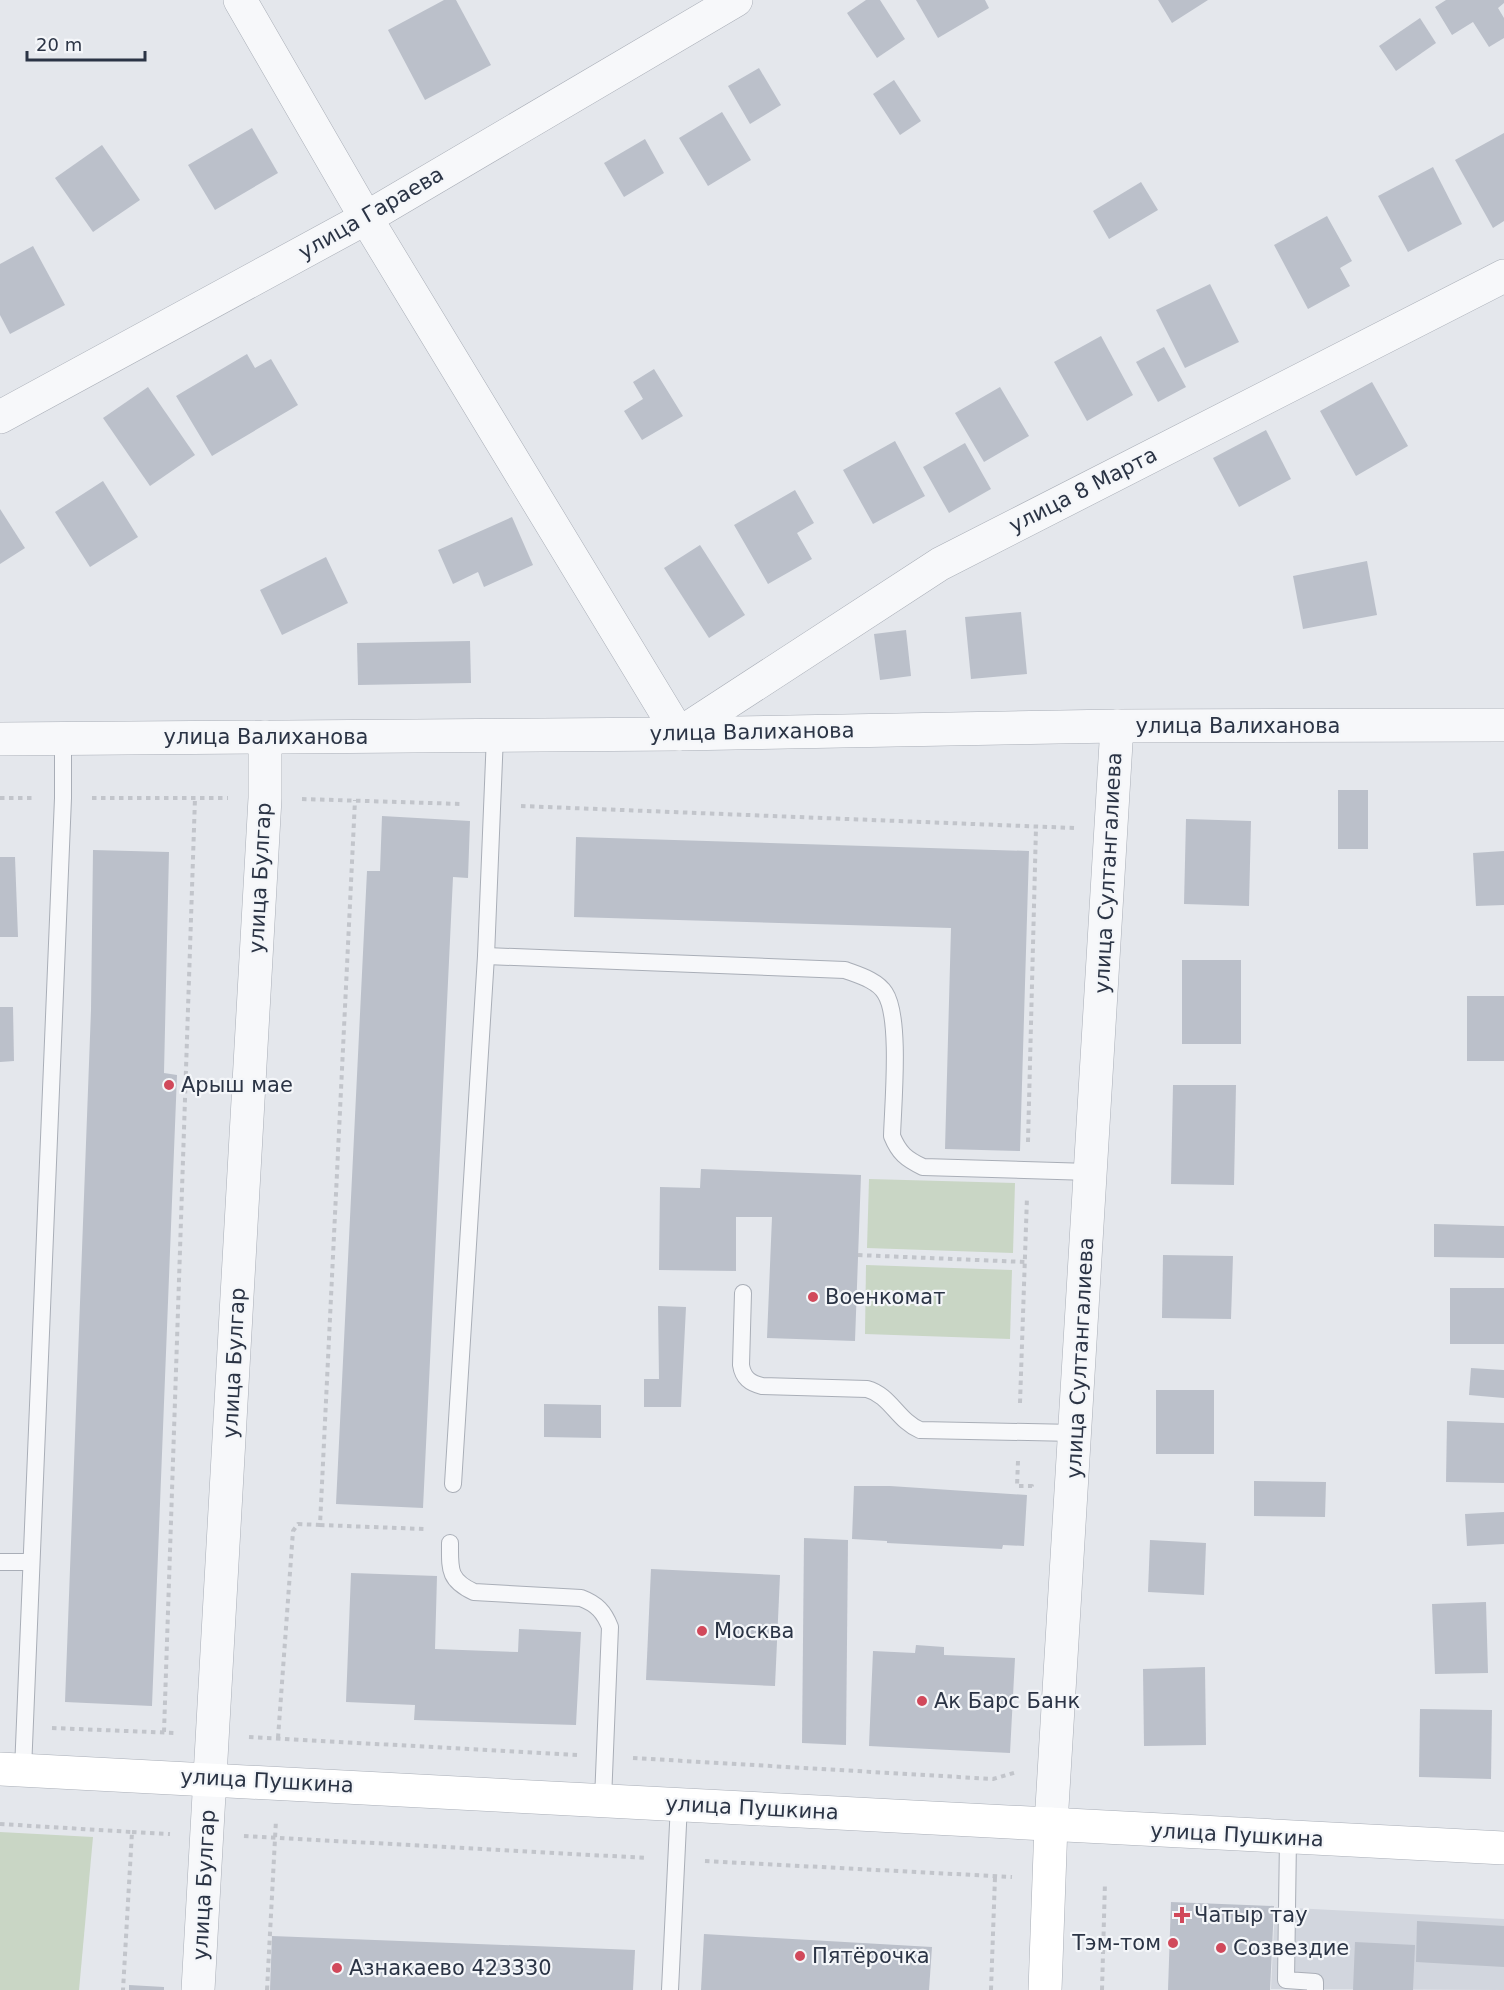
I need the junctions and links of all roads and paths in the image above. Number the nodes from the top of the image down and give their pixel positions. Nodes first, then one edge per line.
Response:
1 (240, 0) edge
2 (736, 0) edge
3 (366, 218) junction
4 (1504, 276) edge
5 (0, 417) edge
6 (1504, 725) edge
7 (1117, 726) junction
8 (679, 734) junction
9 (495, 735) junction
10 (265, 737) junction
11 (63, 738) junction
12 (0, 739) edge
13 (0, 798) edge
14 (63, 798) junction
15 (195, 798) junction
16 (265, 798) junction
17 (355, 800) junction
18 (494, 805) junction
19 (1036, 827) junction
20 (1111, 830) junction
21 (486, 956) junction
22 (1027, 1171) junction
23 (1090, 1172) junction
24 (858, 1255) dead end
25 (1025, 1262) junction
26 (743, 1293) dead end
27 (1019, 1431) junction
28 (1076, 1433) junction
29 (453, 1484) dead end
30 (1032, 1498) dead end
31 (320, 1525) junction
32 (427, 1530) dead end
33 (450, 1543) dead end
34 (0, 1562) edge
35 (31, 1563) junction
36 (26, 1727) junction
37 (164, 1732) junction
38 (213, 1735) junction
39 (278, 1738) junction
40 (605, 1756) junction
41 (1018, 1760) dead end
42 (11, 1769) edge
43 (210, 1779) junction
44 (603, 1800) junction
45 (679, 1804) junction
46 (0, 1824) edge
47 (1051, 1824) junction
48 (132, 1832) junction
49 (180, 1834) dead end
50 (243, 1836) dead end
51 (275, 1837) junction
52 (1288, 1838) junction
53 (1504, 1848) edge
54 (676, 1859) junction
55 (995, 1877) junction
56 (1016, 1877) dead end
57 (1105, 1882) dead end
58 (123, 1990) edge
59 (198, 1990) edge
60 (267, 1990) edge
61 (670, 1990) edge
62 (991, 1990) edge
63 (1045, 1990) edge
64 (1102, 1990) edge
65 (1314, 1990) edge

1 - 3 street
2 - 3 street, улица Гараева
3 - 5 street, улица Гараева
3 - 8 street
4 - 8 street, улица 8 Марта
6 - 7 street, улица Валиханова
7 - 8 street, улица Валиханова
7 - 20 street, улица Султангалиева
8 - 9 street, улица Валиханова
9 - 10 street, улица Валиханова
9 - 18 lane
10 - 11 street, улица Валиханова
10 - 16 street, улица Булгар
11 - 12 street, улица Валиханова
11 - 14 lane
13 - 14 path
14 - 15 path
14 - 35 lane
15 - 16 path
15 - 37 path
16 - 17 path
16 - 38 street, улица Булгар
17 - 18 path
17 - 31 path
18 - 19 path
18 - 21 lane
19 - 20 path
19 - 22 path
20 - 23 street, улица Султангалиева
21 - 22 lane
21 - 29 lane
22 - 23 lane
22 - 25 path
23 - 28 street, улица Султангалиева
24 - 25 path
25 - 27 path
26 - 27 lane
27 - 28 lane
27 - 30 path
28 - 47 street, улица Султангалиева
31 - 32 path
31 - 39 path
33 - 40 lane
34 - 35 lane
35 - 36 lane
36 - 37 path
36 - 42 lane
37 - 38 path
38 - 39 path
38 - 43 street, улица Булгар
39 - 40 path
40 - 41 path
40 - 44 lane
42 - 43 main road, улица Пушкина
43 - 44 main road, улица Пушкина
43 - 59 street, улица Булгар
44 - 45 main road, улица Пушкина
45 - 47 main road, улица Пушкина
45 - 54 lane
46 - 48 path
47 - 52 main road, улица Пушкина
47 - 63 main road, улица Султангалиева
48 - 49 path
48 - 58 path
50 - 51 path
51 - 54 path
51 - 60 path
52 - 53 main road, улица Пушкина
52 - 65 lane
54 - 55 path
54 - 61 lane
55 - 56 path
55 - 62 path
57 - 64 path

